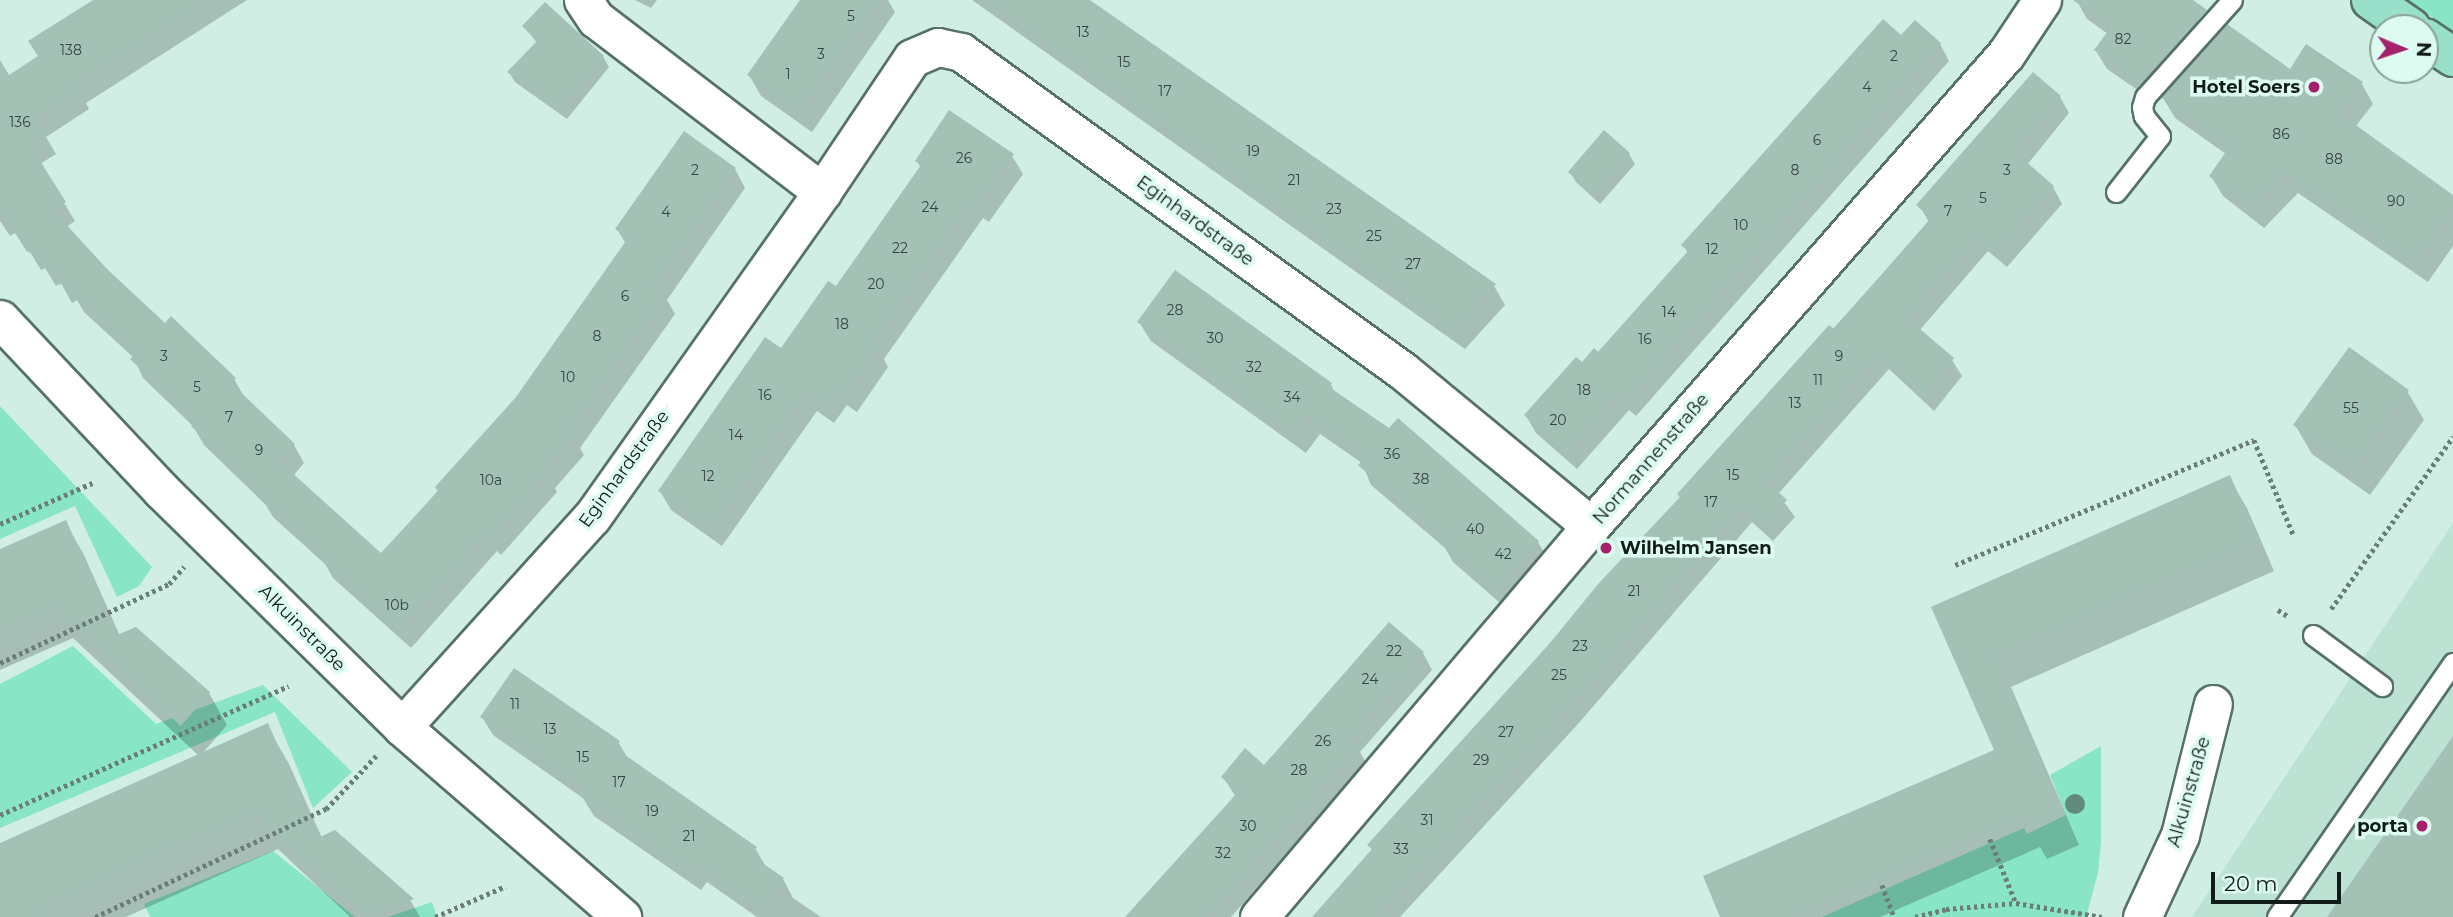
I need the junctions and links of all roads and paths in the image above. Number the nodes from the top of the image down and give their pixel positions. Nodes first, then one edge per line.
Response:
1 (583, 0) edge
2 (2042, 0) edge
3 (2232, 0) edge
4 (2371, 0) edge
5 (2391, 14) edge
6 (822, 192) junction
7 (2116, 192) dead end
8 (0, 319) edge
9 (2453, 437) edge
10 (92, 483) dead end
11 (0, 524) edge
12 (1591, 526) junction
13 (2294, 536) dead end
14 (211, 538) junction
15 (1955, 565) dead end
16 (2278, 610) dead end
17 (2313, 635) junction
18 (0, 663) edge
19 (2453, 663) edge
20 (288, 686) dead end
21 (2382, 686) dead end
22 (2213, 704) dead end
23 (402, 727) junction
24 (0, 815) edge
25 (1990, 839) dead end
26 (1882, 885) dead end
27 (506, 886) dead end
28 (2016, 903) junction
29 (95, 917) edge
30 (435, 917) edge
31 (622, 917) edge
32 (1259, 917) edge
33 (1894, 917) edge
34 (1915, 917) edge
35 (2103, 917) edge
36 (2142, 917) edge
37 (2277, 917) edge

1 - 6 street
2 - 12 street, Normannenstraße
3 - 7 lane
4 - 5 main road
6 - 12 street, Eginhardstraße
6 - 23 street, Eginhardstraße
8 - 14 street, Alkuinstraße
9 - 17 path
10 - 11 path
12 - 32 street, Normannenstraße
13 - 15 path
14 - 18 path
14 - 23 street, Alkuinstraße
16 - 17 path
17 - 21 lane
19 - 37 lane
20 - 24 path
22 - 36 street, Alkuinstraße
23 - 29 path
23 - 31 street, Alkuinstraße
25 - 28 path
26 - 33 path
27 - 30 path
28 - 34 path
28 - 35 path

